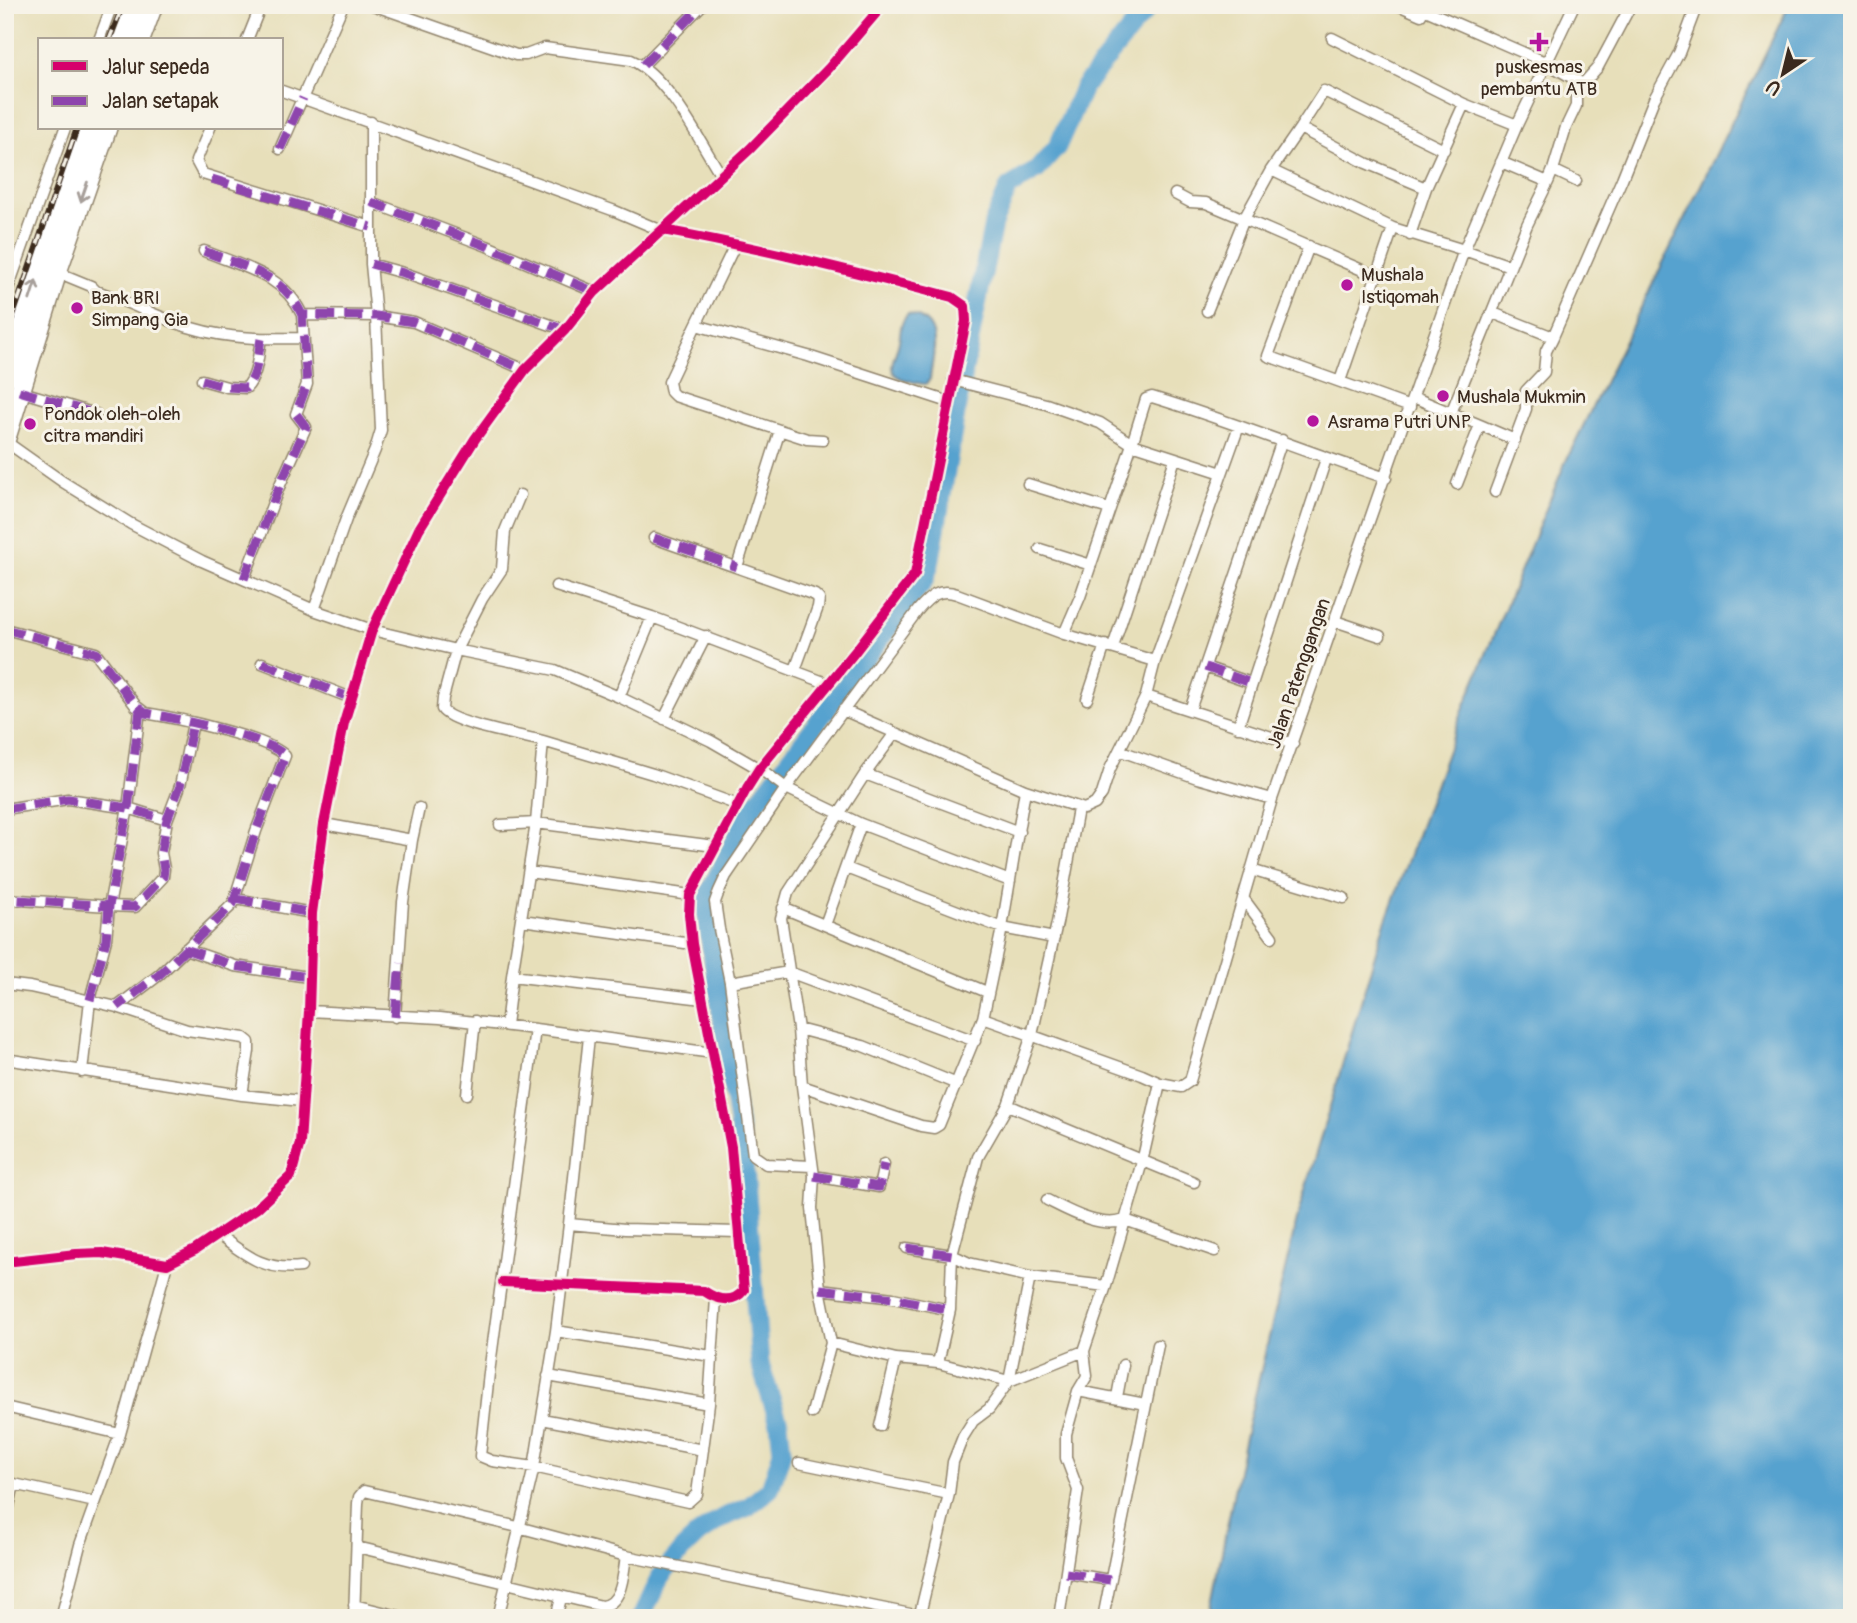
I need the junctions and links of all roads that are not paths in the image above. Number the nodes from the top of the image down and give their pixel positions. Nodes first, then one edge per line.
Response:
1 (113, 5) edge
2 (136, 5) edge
3 (153, 5) edge
4 (261, 5) edge
5 (343, 5) edge
6 (373, 5) edge
7 (702, 5) edge
8 (883, 5) edge
9 (1398, 5) edge
10 (1414, 5) edge
11 (1574, 5) edge
12 (1631, 5) edge
13 (1697, 5) edge
14 (402, 11) edge
15 (100, 38) edge
16 (137, 38) edge
17 (138, 38) edge
18 (248, 38) edge
19 (1332, 38) dead end
20 (643, 65) junction
21 (1544, 65) junction
22 (1583, 84) junction
23 (284, 92) edge
24 (303, 98) junction
25 (1464, 104) junction
26 (371, 122) junction
27 (1517, 125) junction
28 (1300, 128) junction
29 (64, 130) edge
30 (88, 130) edge
31 (106, 130) edge
32 (208, 130) edge
33 (280, 149) dead end
34 (1444, 150) junction
35 (1501, 162) junction
36 (1271, 170) junction
37 (1553, 170) junction
38 (721, 176) junction
39 (1576, 181) dead end
40 (1548, 182) junction
41 (1426, 188) junction
42 (1175, 194) dead end
43 (370, 202) junction
44 (1244, 219) junction
45 (370, 227) junction
46 (1393, 228) junction
47 (662, 230) junction
48 (1410, 234) junction
49 (736, 243) junction
50 (1309, 246) junction
51 (1464, 250) junction
52 (204, 251) dead end
53 (371, 264) junction
54 (1510, 266) junction
55 (57, 272) junction
56 (1376, 275) junction
57 (595, 292) junction
58 (5, 297) edge
59 (1207, 311) dead end
60 (1493, 313) junction
61 (302, 315) junction
62 (376, 316) junction
63 (696, 325) junction
64 (565, 330) junction
65 (1553, 337) junction
66 (304, 338) junction
67 (261, 339) junction
68 (525, 370) junction
69 (202, 380) dead end
70 (1340, 381) junction
71 (960, 382) junction
72 (12, 385) edge
73 (948, 402) junction
74 (1411, 402) junction
75 (1451, 413) junction
76 (96, 414) dead end
77 (1480, 425) junction
78 (1239, 426) junction
79 (780, 430) junction
80 (822, 440) dead end
81 (1282, 440) junction
82 (1515, 440) junction
83 (5, 441) edge
84 (1132, 444) junction
85 (1175, 459) junction
86 (1326, 459) junction
87 (1222, 473) junction
88 (1386, 478) junction
89 (1028, 484) dead end
90 (1457, 484) dead end
91 (1495, 492) dead end
92 (520, 495) dead end
93 (1109, 509) junction
94 (654, 538) dead end
95 (1040, 549) dead end
96 (1091, 565) junction
97 (737, 567) junction
98 (244, 579) junction
99 (556, 586) dead end
100 (314, 610) junction
101 (652, 617) junction
102 (1335, 621) junction
103 (5, 629) edge
104 (372, 630) junction
105 (1064, 634) junction
106 (706, 636) junction
107 (1380, 636) dead end
108 (1109, 646) junction
109 (456, 650) junction
110 (1155, 661) junction
111 (262, 663) dead end
112 (1205, 667) junction
113 (795, 670) junction
114 (1251, 683) junction
115 (829, 684) junction
116 (619, 696) junction
117 (1146, 696) junction
118 (351, 698) junction
119 (1087, 699) dead end
120 (140, 710) junction
121 (844, 710) junction
122 (1190, 710) junction
123 (664, 719) junction
124 (193, 723) junction
125 (1238, 727) junction
126 (895, 733) junction
127 (543, 741) junction
128 (1293, 744) junction
129 (1121, 751) junction
130 (761, 770) junction
131 (865, 774) junction
132 (783, 786) junction
133 (1026, 790) junction
134 (1272, 799) junction
135 (738, 805) junction
136 (128, 808) junction
137 (419, 808) dead end
138 (5, 809) edge
139 (1078, 809) junction
140 (838, 813) junction
141 (167, 820) junction
142 (536, 823) junction
143 (324, 824) junction
144 (861, 824) junction
145 (500, 825) dead end
146 (1019, 832) junction
147 (412, 840) junction
148 (715, 846) junction
149 (846, 868) junction
150 (1251, 870) junction
151 (528, 872) junction
152 (1010, 881) junction
153 (690, 895) junction
154 (5, 898) edge
155 (1243, 898) junction
156 (1344, 898) dead end
157 (236, 899) junction
158 (109, 906) junction
159 (783, 908) junction
160 (312, 913) junction
161 (522, 920) junction
162 (825, 925) junction
163 (1002, 928) junction
164 (1272, 937) dead end
165 (1054, 938) junction
166 (692, 944) junction
167 (186, 948) junction
168 (789, 972) junction
169 (512, 976) junction
170 (308, 977) junction
171 (730, 982) junction
172 (5, 984) edge
173 (987, 992) junction
174 (703, 999) junction
175 (90, 1000) junction
176 (117, 1007) junction
177 (309, 1011) junction
178 (395, 1017) junction
179 (983, 1018) junction
180 (475, 1021) junction
181 (506, 1025) junction
182 (535, 1029) junction
183 (798, 1029) junction
184 (1032, 1035) junction
185 (589, 1037) junction
186 (975, 1041) junction
187 (713, 1053) junction
188 (5, 1059) edge
189 (82, 1072) junction
190 (1160, 1083) junction
191 (957, 1084) junction
192 (802, 1086) junction
193 (467, 1094) dead end
194 (242, 1095) junction
195 (302, 1101) junction
196 (1008, 1105) junction
197 (1142, 1162) junction
198 (884, 1164) dead end
199 (813, 1171) junction
200 (1194, 1182) dead end
201 (1047, 1200) dead end
202 (1125, 1220) junction
203 (569, 1224) junction
204 (738, 1231) junction
205 (217, 1234) junction
206 (907, 1248) dead end
207 (1216, 1251) dead end
208 (952, 1255) junction
209 (5, 1262) edge
210 (167, 1264) junction
211 (302, 1267) dead end
212 (1030, 1277) junction
213 (503, 1282) junction
214 (561, 1283) junction
215 (1107, 1286) junction
216 (820, 1289) junction
217 (716, 1298) junction
218 (950, 1310) junction
219 (556, 1331) junction
220 (831, 1343) junction
221 (1158, 1345) dead end
222 (1084, 1351) junction
223 (711, 1356) junction
224 (896, 1359) junction
225 (938, 1363) junction
226 (1123, 1365) dead end
227 (548, 1376) junction
228 (1009, 1381) junction
229 (1078, 1391) junction
230 (1117, 1397) junction
231 (709, 1404) junction
232 (1145, 1404) junction
233 (5, 1407) edge
234 (812, 1413) dead end
235 (542, 1419) junction
236 (880, 1426) dead end
237 (120, 1434) junction
238 (703, 1450) junction
239 (799, 1463) dead end
240 (534, 1467) junction
241 (10, 1483) edge
242 (949, 1494) junction
243 (95, 1502) junction
244 (5, 1524) edge
245 (518, 1527) junction
246 (357, 1547) junction
247 (626, 1556) junction
248 (1066, 1573) junction
249 (1110, 1580) junction
250 (506, 1582) junction
251 (561, 1598) junction
252 (354, 1605) junction
253 (919, 1617) edge
254 (61, 1618) edge
255 (354, 1618) edge
256 (407, 1618) edge
257 (498, 1618) edge
258 (556, 1618) edge
259 (1059, 1618) edge
260 (1103, 1618) edge

1 - 15 street
2 - 16 highway
3 - 17 highway
4 - 18 street
5 - 24 street
6 - 14 street
7 - 20 street
8 - 38 street
9 - 21 street
10 - 21 street
11 - 21 street, Jalan Patenggangan
12 - 22 street
13 - 65 street
14 - 20 street
19 - 25 street
20 - 38 street
21 - 22 street
21 - 27 street, Jalan Patenggangan
22 - 37 street
23 - 24 street
24 - 26 street
24 - 33 street
25 - 27 street
25 - 34 street
26 - 43 street
26 - 47 street
27 - 35 street, Jalan Patenggangan
28 - 34 street
28 - 36 street
28 - 41 street
29 - 58 street
72 -> 30 highway
31 -> 55 highway
32 - 45 street
34 - 41 street
35 - 40 street
35 - 51 street, Jalan Patenggangan
36 - 44 street
36 - 46 street
37 - 39 street
37 - 40 street
38 - 47 street
40 - 54 street
41 - 48 street
42 - 44 street
43 - 45 street
43 - 57 street
44 - 50 street
44 - 59 street
45 - 53 street
46 - 48 street
46 - 56 street
47 - 49 street
47 - 57 street
48 - 51 street
49 - 63 street
49 - 71 street
50 - 56 street
50 - 70 street
51 - 54 street
51 - 74 street, Jalan Patenggangan
52 - 61 street
53 - 62 street
53 - 64 street
54 - 60 street
55 - 67 street
55 - 72 highway
56 - 70 street
57 - 64 street
60 - 65 street
60 - 75 street
61 - 62 street
61 - 66 street
62 - 68 street
62 - 100 street
63 - 73 street
63 - 79 street
64 - 68 street
65 - 82 street
66 - 67 street
66 - 98 street
67 - 69 street
68 - 104 street
70 - 74 street
71 - 73 street
71 - 84 street
72 - 76 street
72 - 83 highway
73 - 115 street
74 - 75 street
74 - 88 street, Jalan Patenggangan
75 - 77 street
77 - 82 street
77 - 90 street
78 - 81 street
78 - 84 street
78 - 87 street
79 - 80 street
79 - 97 street
81 - 86 street
81 - 112 street
82 - 91 street
83 - 98 street
84 - 85 street
84 - 93 street
85 - 87 street
85 - 108 street
86 - 88 street
86 - 114 street
87 - 110 street
88 - 102 street, Jalan Patenggangan
89 - 93 street
92 - 109 street
93 - 96 street
94 - 97 street
95 - 96 street
96 - 105 street
97 - 113 street
98 - 100 street
99 - 101 street
100 - 104 street
101 - 106 street
101 - 116 street
102 - 107 street
102 - 128 street, Jalan Patenggangan
103 - 120 street
104 - 109 street
104 - 118 street
105 - 108 street
105 - 121 street
106 - 113 street
106 - 123 street
108 - 110 street
108 - 119 street
109 - 116 street
109 - 127 street
110 - 117 street
111 - 118 street
112 - 114 street
112 - 122 street
113 - 115 street
114 - 125 street
115 - 130 street
116 - 123 street
117 - 122 street
117 - 129 street
118 - 143 street
120 - 124 street
120 - 136 street
121 - 126 street
121 - 132 street
122 - 125 street
123 - 130 street
124 - 141 street
124 - 157 street
125 - 128 street
126 - 131 street
126 - 133 street
127 - 135 street
127 - 142 street
128 - 134 street, Jalan Patenggangan
129 - 134 street
129 - 139 street
130 - 132 street
130 - 135 street
131 - 140 street
131 - 146 street
132 - 140 street
132 - 171 street
133 - 139 street
133 - 146 street
134 - 150 street, Jalan Patenggangan
135 - 148 street
136 - 138 street
136 - 141 street
136 - 158 street
137 - 147 street
139 - 165 street
140 - 144 street
140 - 159 street
141 - 158 street
142 - 145 street
142 - 148 street
142 - 151 street
143 - 147 street
143 - 160 street
144 - 149 street
144 - 152 street
146 - 152 street
147 - 178 street
148 - 153 street
149 - 162 street
149 - 163 street
150 - 155 street, Jalan Patenggangan
150 - 156 street
151 - 153 street
151 - 161 street
152 - 163 street
153 - 166 street
154 - 158 street
155 - 164 street
155 - 190 street, Jalan Patenggangan
157 - 160 street
157 - 167 street
158 - 175 street
159 - 162 street
159 - 168 street
160 - 170 street
161 - 166 street
161 - 169 street
162 - 173 street
163 - 165 street
163 - 173 street
165 - 184 street
166 - 174 street
167 - 170 street
167 - 176 street
168 - 171 street
168 - 183 street
168 - 186 street
169 - 174 street
169 - 181 street
170 - 177 street
171 - 199 street
172 - 175 street
173 - 179 street
174 - 187 street
175 - 176 street
175 - 189 street
176 - 194 street
177 - 178 street
177 - 195 street
178 - 180 street
179 - 184 street
179 - 186 street
180 - 181 street
180 - 193 street
181 - 182 street
182 - 185 street
182 - 213 street
183 - 191 street
183 - 192 street
184 - 190 street
184 - 196 street
185 - 187 street
185 - 203 street
186 - 191 street
187 - 204 street
188 - 189 street
189 - 194 street
190 - 197 street
191 - 192 street
192 - 199 street
194 - 195 street
195 - 205 street
196 - 197 street
196 - 208 street
197 - 200 street
197 - 202 street
198 - 199 street
199 - 216 street
201 - 202 street
202 - 207 street
202 - 215 street
203 - 204 street
203 - 214 street
204 - 217 street
205 - 210 street
205 - 211 street
206 - 208 street
208 - 212 street
208 - 218 street
209 - 210 street
210 - 237 street
212 - 215 street
212 - 228 street
213 - 214 street
213 - 240 street
214 - 217 street
214 - 219 street
215 - 222 street
216 - 218 street
216 - 220 street
217 - 223 street
218 - 225 street
219 - 223 street
219 - 227 street
220 - 224 street
220 - 234 street
221 - 232 street
222 - 228 street
222 - 229 street
223 - 231 street
224 - 225 street
224 - 236 street
225 - 228 street
226 - 230 street
227 - 231 street
227 - 235 street
228 - 242 street
229 - 230 street
229 - 248 street
230 - 232 street
231 - 238 street
232 - 249 street
233 - 237 street
235 - 238 street
235 - 240 street
237 - 243 street
238 - 240 street
239 - 242 street
240 - 245 street
241 - 243 street
241 - 244 street
242 - 253 street
243 - 254 street
245 - 246 street
245 - 247 street
245 - 250 street
246 - 250 street
246 - 252 street
247 - 251 street
247 - 253 street
248 - 249 street
248 - 259 street
249 - 260 street
250 - 251 street
250 - 257 street
251 - 258 street
252 - 255 street
252 - 256 street

